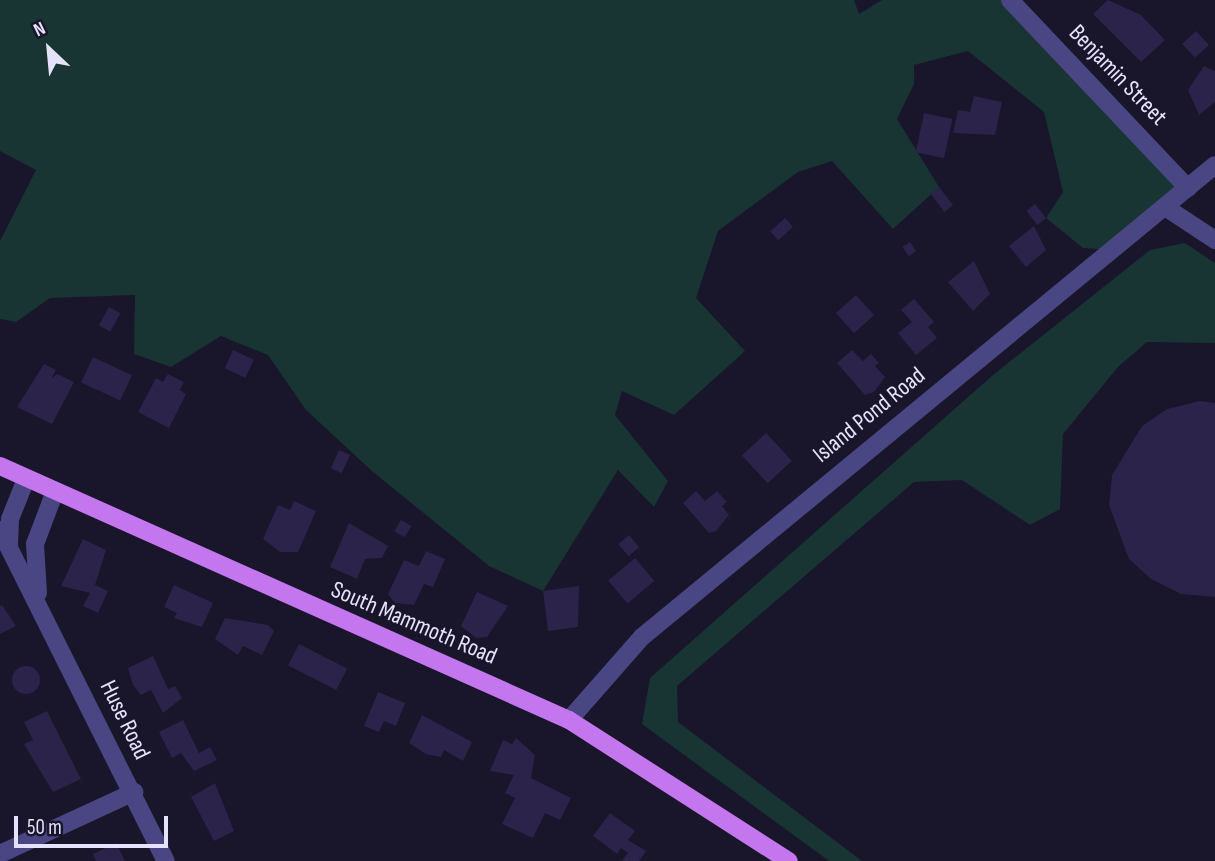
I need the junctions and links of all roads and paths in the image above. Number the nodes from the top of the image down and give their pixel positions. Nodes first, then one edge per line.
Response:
1 (1010, 0) edge
2 (1215, 165) edge
3 (1188, 188) junction
4 (1166, 207) junction
5 (1215, 240) edge
6 (0, 466) edge
7 (26, 479) junction
8 (55, 491) junction
9 (0, 530) edge
10 (9, 548) junction
11 (40, 600) junction
12 (569, 720) junction
13 (134, 792) junction
14 (0, 854) edge
15 (166, 861) edge
16 (789, 861) edge

1 - 3 street, Benjamin Street
2 - 3 street, Island Pond Road
3 - 4 street, Island Pond Road
4 - 5 street
4 - 12 street, Island Pond Road
6 - 7 main road, South Mammoth Road
7 - 8 main road, South Mammoth Road
7 - 10 street
8 - 11 street, Huse Road
8 - 12 main road, South Mammoth Road
9 - 10 street, Huse Road
10 - 11 street, Huse Road
11 - 13 street, Huse Road
12 - 16 main road, South Mammoth Road
13 - 14 street
13 - 15 street, Huse Road

